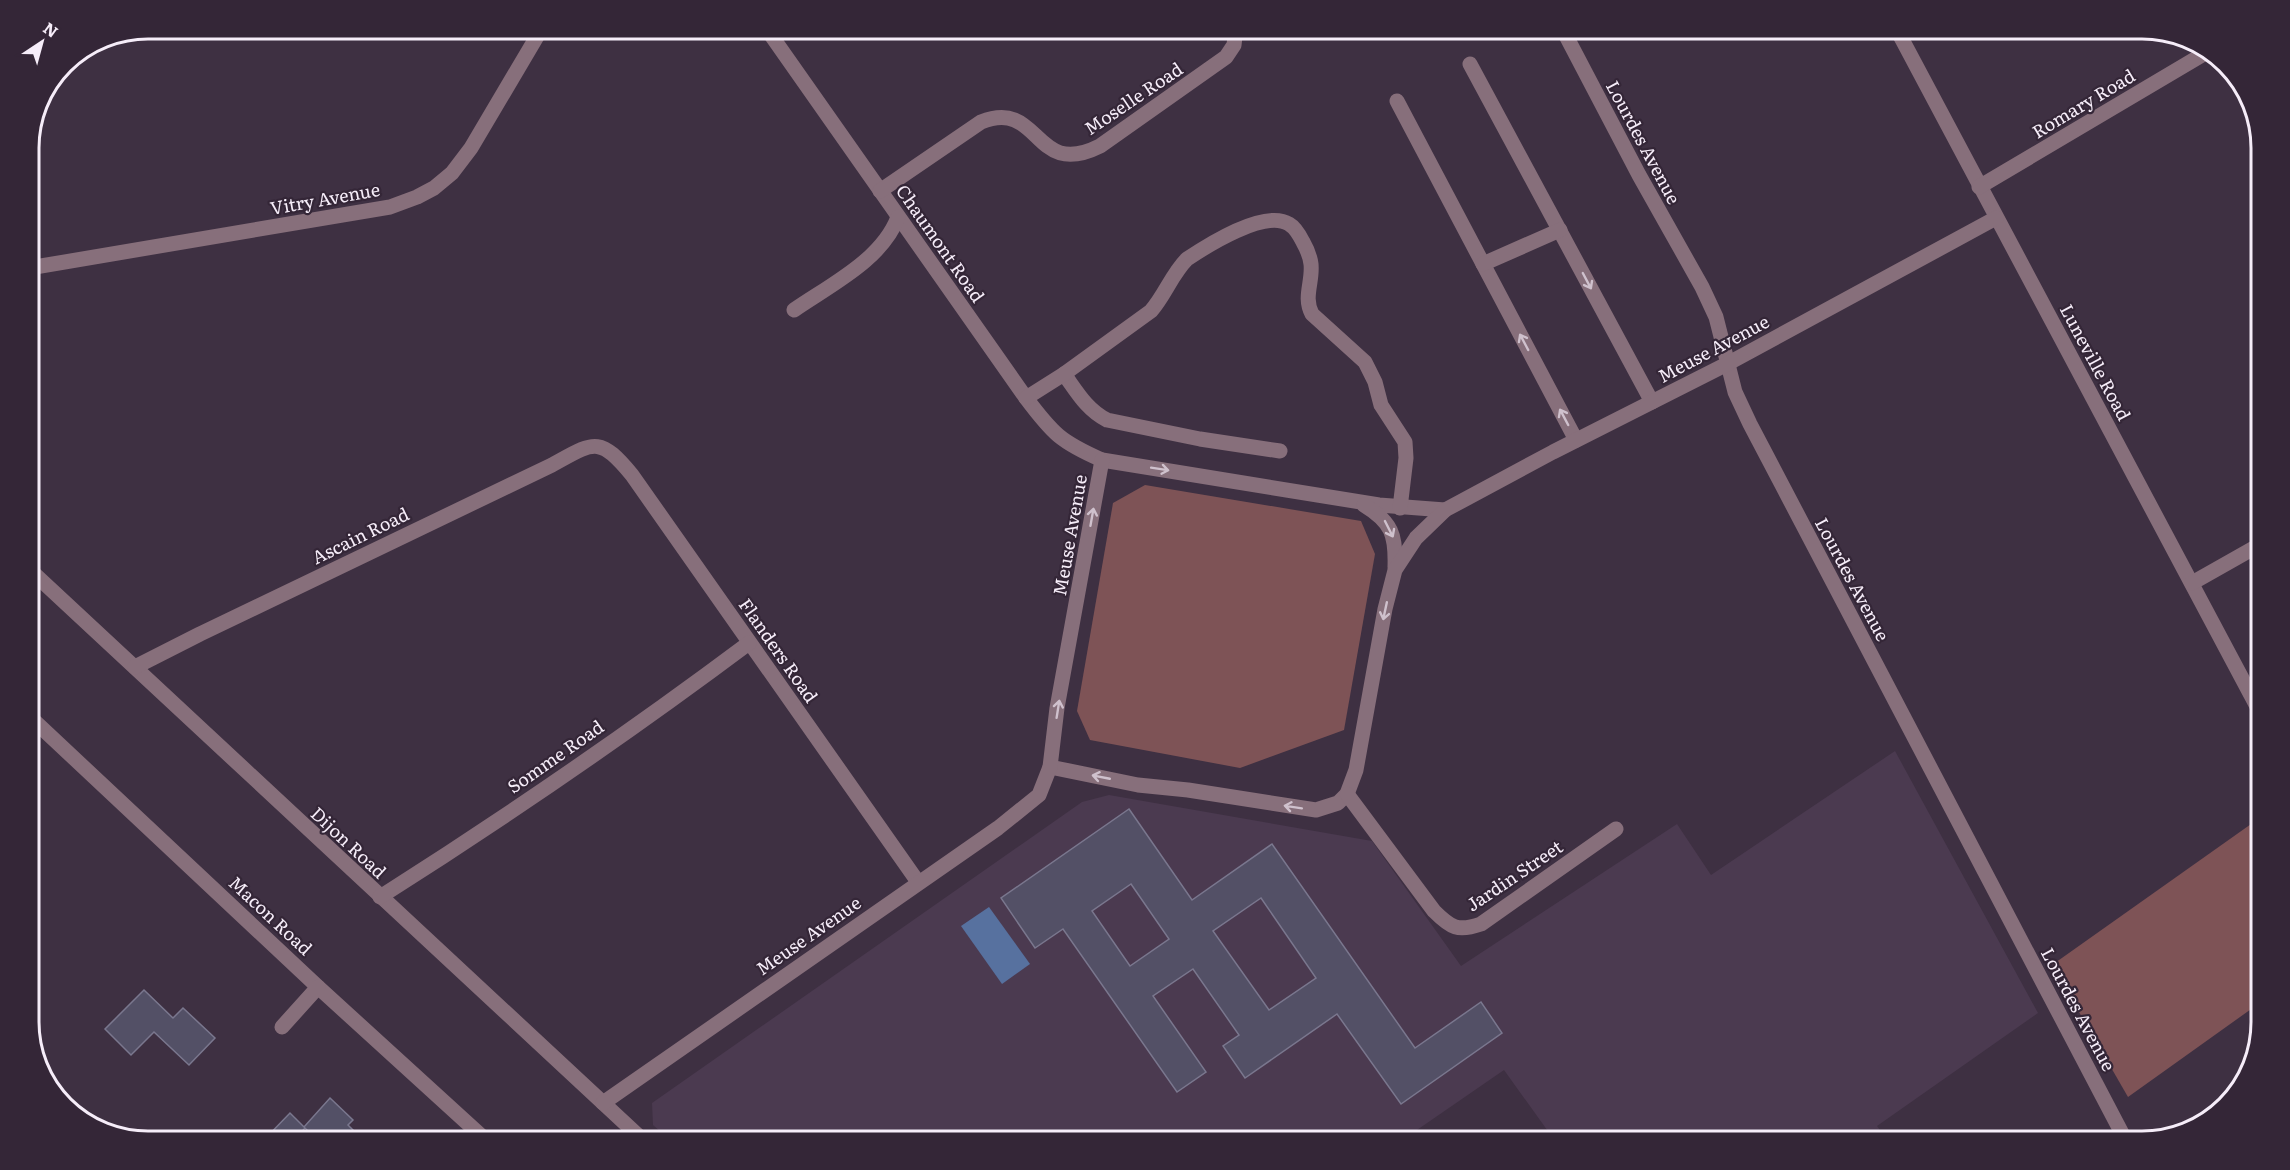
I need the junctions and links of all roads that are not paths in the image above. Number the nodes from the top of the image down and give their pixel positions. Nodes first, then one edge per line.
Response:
1 (535, 39) edge
2 (774, 39) edge
3 (1235, 39) edge
4 (1568, 39) edge
5 (1902, 39) edge
6 (2200, 56) edge
7 (1470, 64) dead end
8 (1397, 101) dead end
9 (1979, 187) junction
10 (880, 191) junction
11 (898, 217) junction
12 (1996, 218) junction
13 (1560, 230) junction
14 (1483, 264) junction
15 (39, 266) edge
16 (794, 310) dead end
17 (1727, 363) junction
18 (1064, 374) junction
19 (1026, 398) junction
20 (1652, 402) junction
21 (1576, 440) junction
22 (603, 446) joint
23 (1280, 451) dead end
24 (1102, 460) junction
25 (1359, 501) junction
26 (1400, 508) junction
27 (1445, 510) junction
28 (2251, 550) edge
29 (1395, 570) junction
30 (39, 578) edge
31 (2192, 583) junction
32 (749, 643) junction
33 (135, 667) junction
34 (2251, 695) edge
35 (39, 725) edge
36 (1050, 767) junction
37 (1347, 794) junction
38 (1616, 829) dead end
39 (918, 882) junction
40 (380, 897) junction
41 (318, 987) junction
42 (282, 1027) dead end
43 (603, 1103) junction
44 (472, 1131) edge
45 (632, 1131) edge
46 (2120, 1131) edge

1 - 15 street, Vitry Avenue
2 - 10 street, Chaumont Road
3 - 10 street, Moselle Road
4 - 17 street, Lourdes Avenue
5 - 9 street, Luneville Road
6 - 9 street, Romary Road
7 - 13 street
8 - 14 street
9 - 12 street, Luneville Road
10 - 11 street, Chaumont Road
11 - 16 street
11 - 19 street, Chaumont Road
12 - 17 street, Meuse Avenue
12 - 31 street, Luneville Road
13 - 14 street
13 -> 20 street
21 -> 14 street
17 - 20 street, Meuse Avenue
17 - 46 street, Lourdes Avenue
18 - 19 street
18 - 23 street
18 - 26 street
19 - 24 street, Chaumont Road
20 - 21 street, Meuse Avenue
21 - 27 street, Meuse Avenue
22 - 32 street, Flanders Road
22 - 33 street, Ascain Road
24 -> 25 street, Meuse Avenue
36 -> 24 street, Meuse Avenue
25 - 26 street, Meuse Avenue
25 -> 29 street, Meuse Avenue
26 - 27 street, Meuse Avenue
27 - 29 street, Meuse Avenue
28 - 31 street
29 -> 37 street, Meuse Avenue
30 - 33 street, Dijon Road
31 - 34 street, Luneville Road
32 - 39 street, Flanders Road
32 - 40 street, Somme Road
33 - 40 street, Dijon Road
35 - 41 street, Macon Road
37 -> 36 street
36 - 39 street, Meuse Avenue
37 - 38 street, Jardin Street
39 - 43 street, Meuse Avenue
40 - 43 street, Dijon Road
41 - 42 street
41 - 44 street, Macon Road
43 - 45 street, Dijon Road

